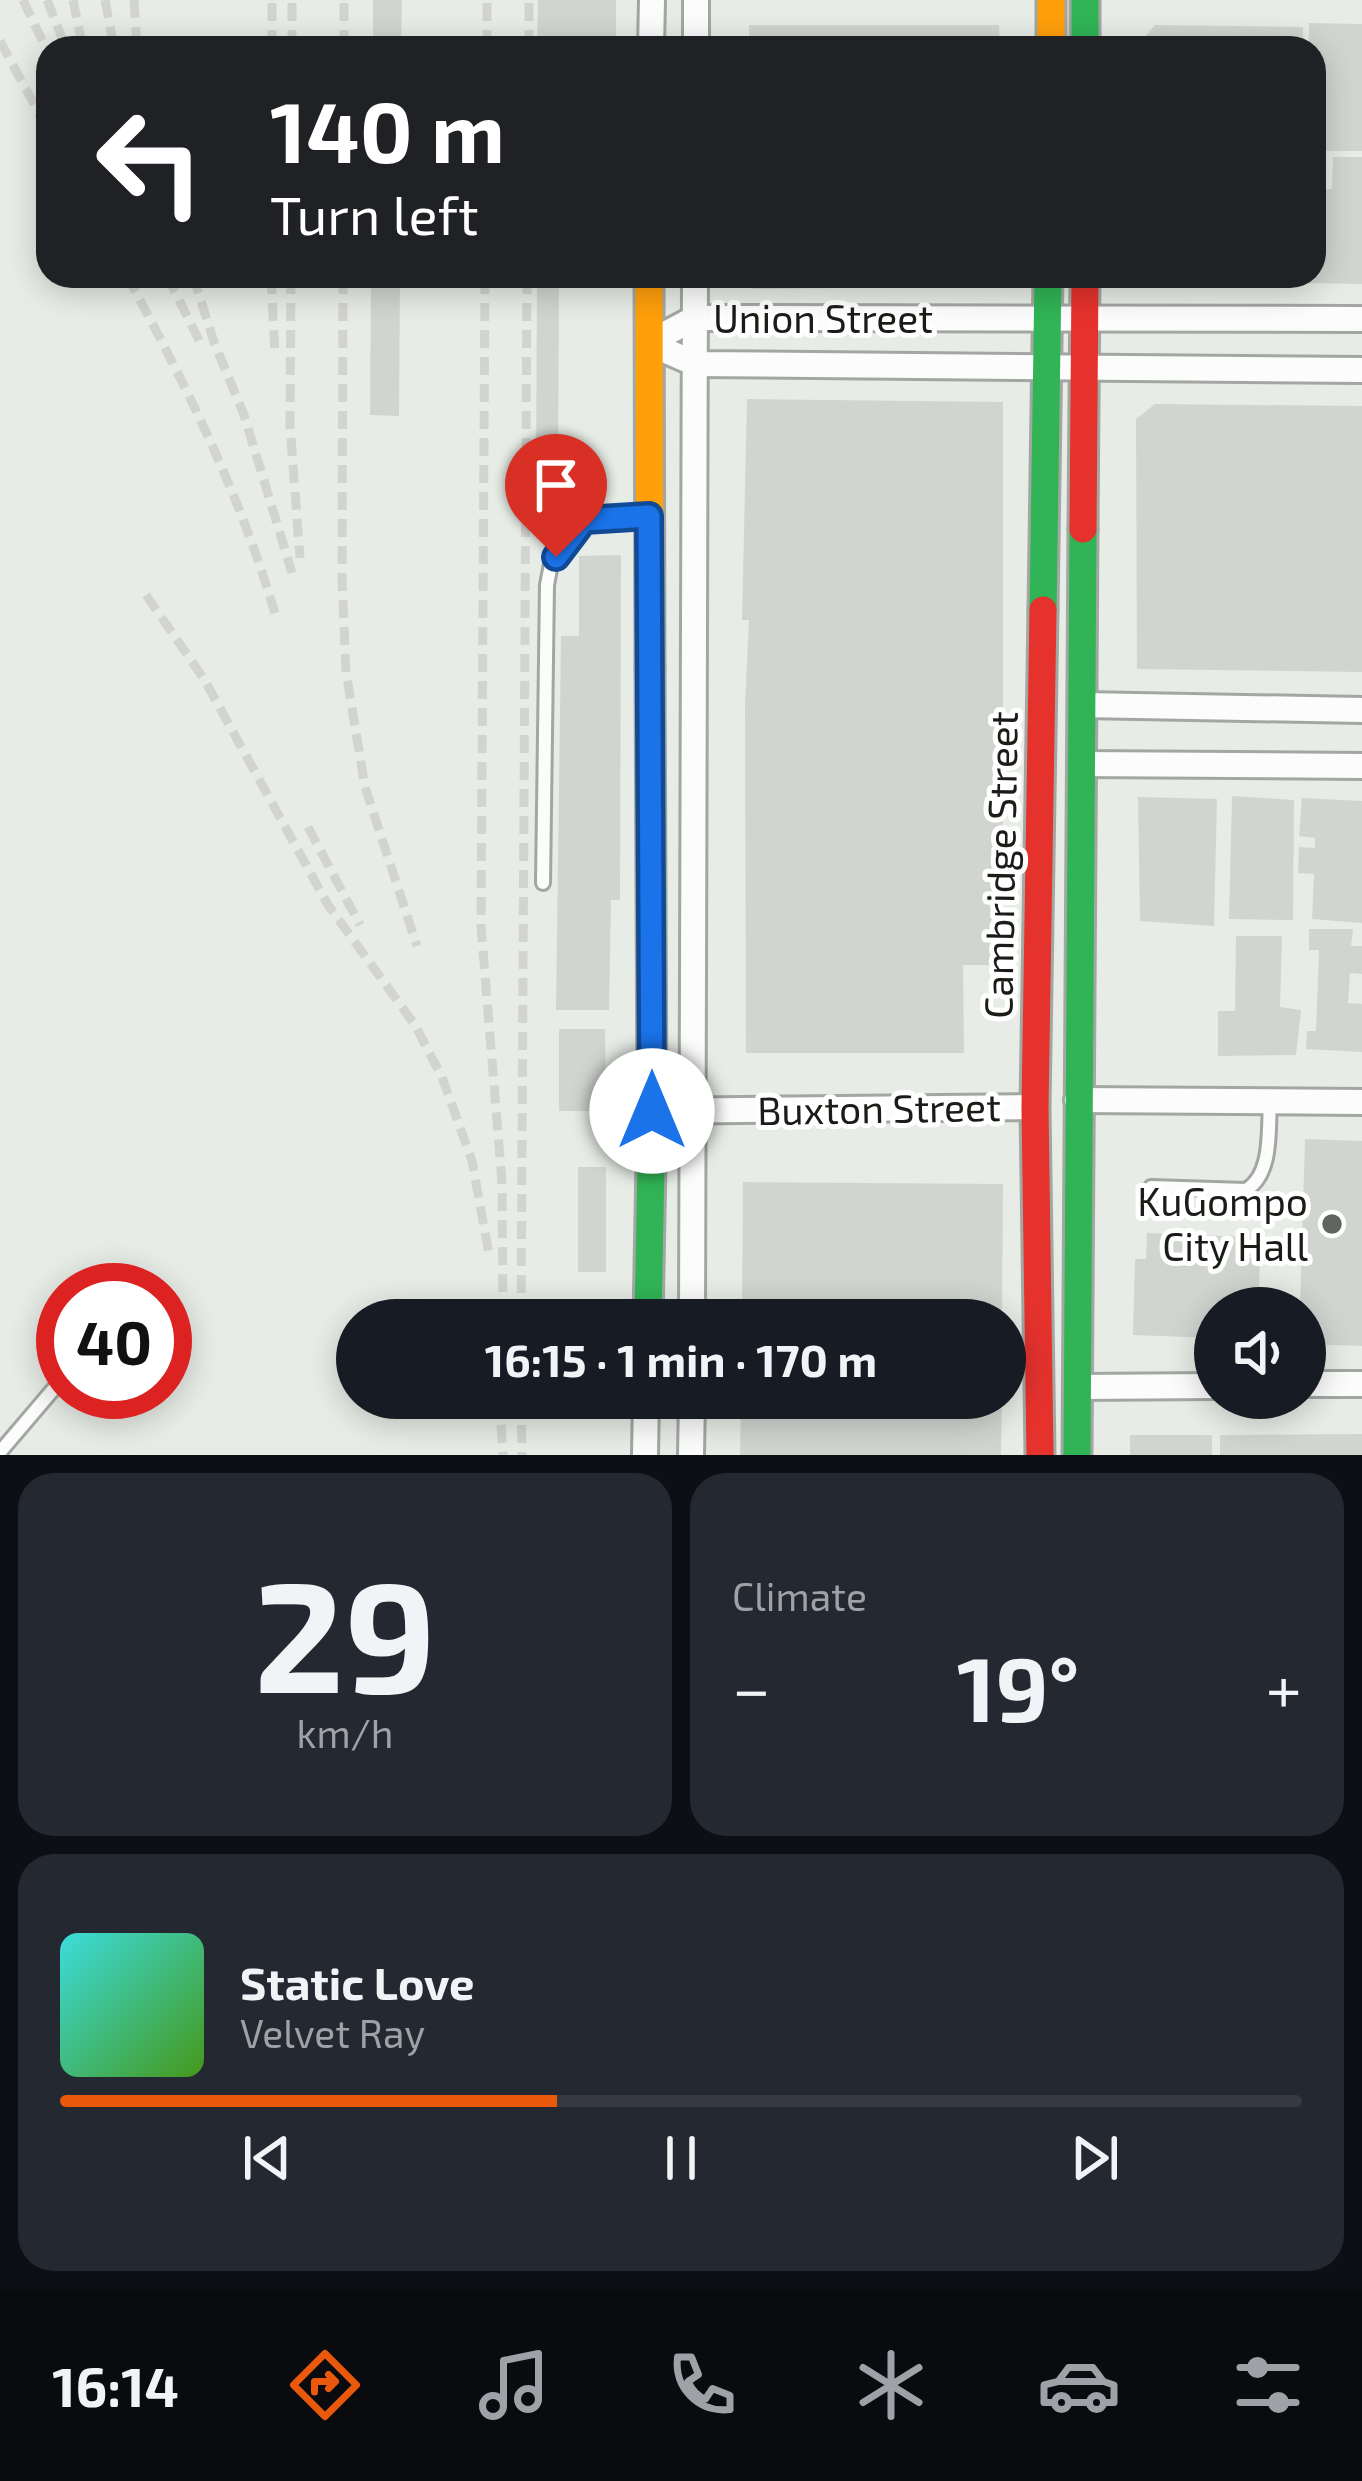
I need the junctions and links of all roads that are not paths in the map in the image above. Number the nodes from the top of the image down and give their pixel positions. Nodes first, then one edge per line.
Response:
1 (652, 0) edge
2 (696, 0) edge
3 (1052, 0) edge
4 (1085, 0) edge
5 (651, 36) edge
6 (696, 36) edge
7 (1051, 36) edge
8 (1085, 36) edge
9 (649, 288) edge
10 (695, 288) edge
11 (1048, 288) edge
12 (1085, 288) edge
13 (695, 318) junction
14 (1362, 319) edge
15 (1047, 320) junction
16 (1085, 320) junction
17 (649, 343) junction
18 (695, 364) junction
19 (1048, 367) junction
20 (1084, 367) junction
21 (1362, 370) edge
22 (649, 516) junction
23 (1083, 705) junction
24 (1362, 710) edge
25 (1081, 764) junction
26 (1362, 766) edge
27 (543, 883) dead end
28 (1077, 1100) junction
29 (1270, 1102) junction
30 (1362, 1102) edge
31 (1035, 1107) junction
32 (652, 1111) junction
33 (694, 1112) junction
34 (1151, 1187) dead end
35 (648, 1299) edge
36 (692, 1299) edge
37 (1326, 1384) edge
38 (1362, 1384) edge
39 (1194, 1386) edge
40 (1078, 1387) junction
41 (36, 1410) edge
42 (646, 1419) edge
43 (692, 1419) edge
44 (0, 1452) edge
45 (645, 1455) edge
46 (692, 1455) edge
47 (1040, 1455) edge
48 (1077, 1455) edge

1 - 5 street
2 - 6 street
3 - 7 street
4 - 8 street
9 - 17 street
10 - 13 street
11 - 15 street, Cambridge Street
12 - 16 street, Cambridge Street
13 - 15 street, Union Street
13 - 17 street, Union Street
13 - 18 street
14 - 16 street, Union Street
15 - 16 street, Union Street
15 - 19 street, Cambridge Street
16 - 20 street, Cambridge Street
17 - 18 street, Union Street
17 - 22 street
18 - 19 street, Union Street
18 - 33 street
19 - 20 street, Union Street
19 - 31 street, Cambridge Street
20 - 21 street, Union Street
20 - 23 street, Cambridge Street
22 - 27 lane
22 - 32 street
23 - 24 street
23 - 25 street, Cambridge Street
25 - 26 street
25 - 28 street, Cambridge Street
28 - 29 street
28 - 40 street, Cambridge Street
29 - 30 street
29 - 34 lane
31 - 33 street, Buxton Street
31 - 47 street, Cambridge Street
32 - 33 street, Buxton Street
32 - 35 street
33 - 36 street
37 - 38 street
39 - 40 street
40 - 48 street, Cambridge Street
41 - 44 lane
42 - 45 street
43 - 46 street

